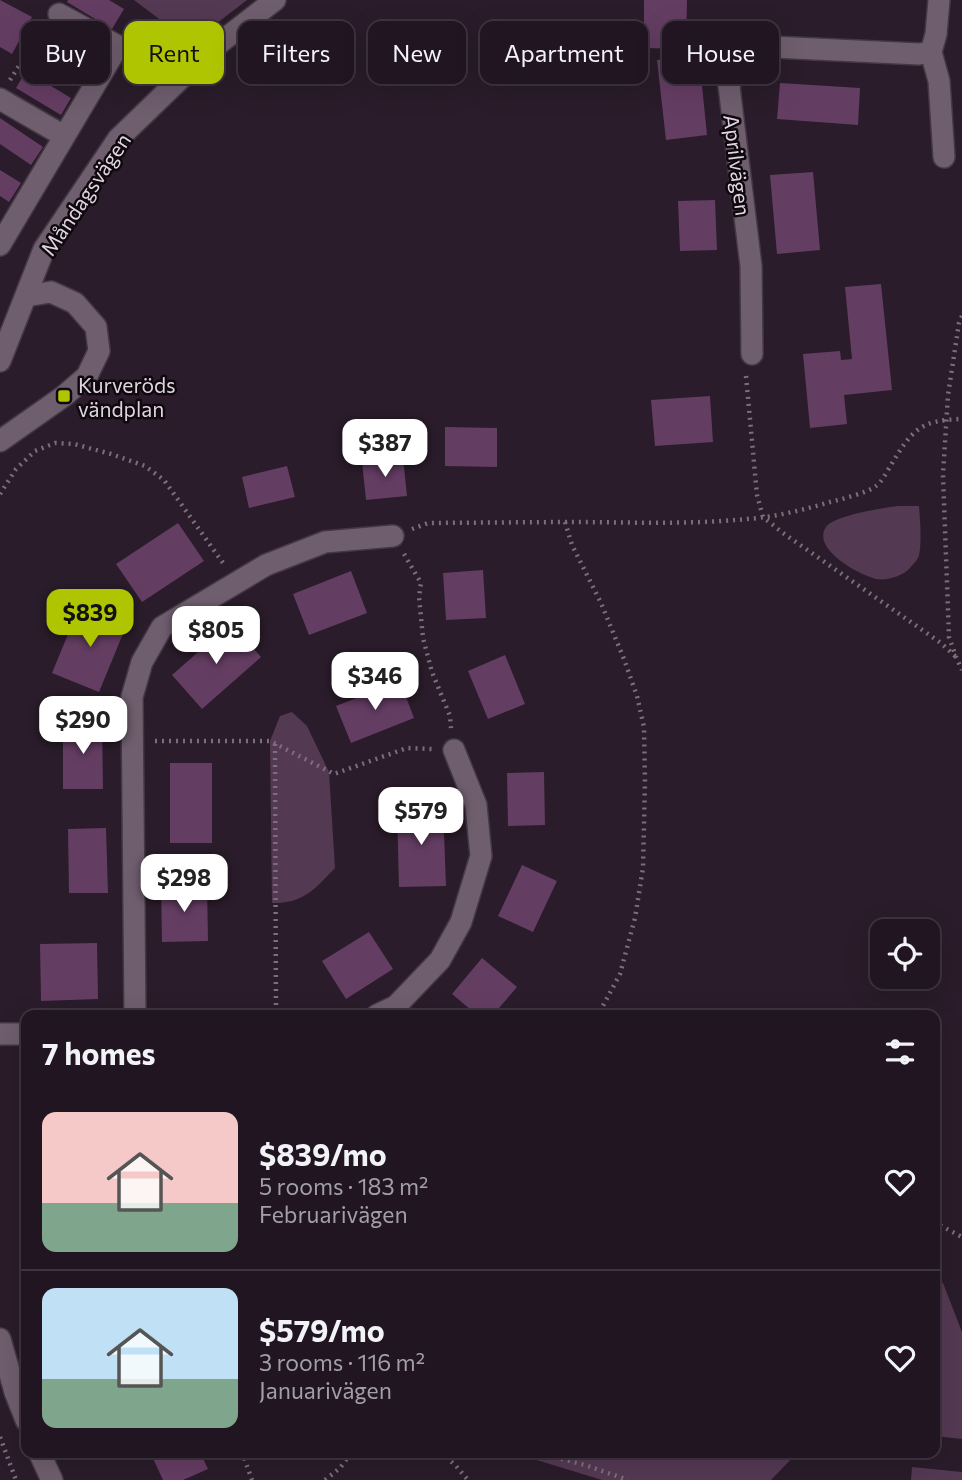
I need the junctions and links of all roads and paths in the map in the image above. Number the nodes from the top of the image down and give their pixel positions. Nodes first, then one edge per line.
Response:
1 (275, 0) edge
2 (939, 0) edge
3 (53, 18) joint
4 (931, 52) junction
5 (0, 99) edge
6 (64, 136) junction
7 (944, 157) dead end
8 (7, 217) edge
9 (0, 244) edge
10 (26, 296) junction
11 (962, 316) edge
12 (752, 354) joint
13 (0, 362) edge
14 (946, 419) junction
15 (962, 419) edge
16 (0, 441) edge
17 (0, 494) edge
18 (764, 517) junction
19 (565, 522) junction
20 (393, 536) junction
21 (236, 582) junction
22 (956, 657) junction
23 (962, 670) edge
24 (133, 741) junction
25 (275, 744) junction
26 (454, 750) junction
27 (135, 1010) edge
28 (276, 1010) edge
29 (388, 1010) edge
30 (601, 1010) edge
31 (0, 1034) edge
32 (21, 1034) edge
33 (940, 1225) edge
34 (962, 1237) edge
35 (0, 1339) edge
36 (21, 1407) edge
37 (0, 1437) edge
38 (43, 1458) edge
39 (244, 1458) edge
40 (348, 1458) edge
41 (448, 1458) edge
42 (558, 1458) edge
43 (16, 1480) edge
44 (52, 1480) edge
45 (252, 1480) edge
46 (325, 1480) edge
47 (468, 1480) edge
48 (628, 1480) edge

1 - 10 street, Måndagsvägen
2 - 4 street
3 - 5 path
3 - 6 street
4 - 7 street
4 - 12 street, Aprilvägen
5 - 6 street
6 - 8 street
8 - 9 street
10 - 13 street, Måndagsvägen
10 - 16 street
11 - 14 path
12 - 18 path
14 - 15 path
14 - 18 path
14 - 22 path
17 - 21 path
18 - 19 path
18 - 22 path
19 - 20 path
19 - 30 path
20 - 21 street
20 - 26 path
21 - 24 street
22 - 23 path
24 - 25 path
24 - 27 street
25 - 26 path
25 - 28 path
26 - 29 street
31 - 32 street
33 - 34 path
35 - 36 street
37 - 43 path
38 - 44 street
39 - 45 path
40 - 46 path
41 - 47 path
42 - 48 path

